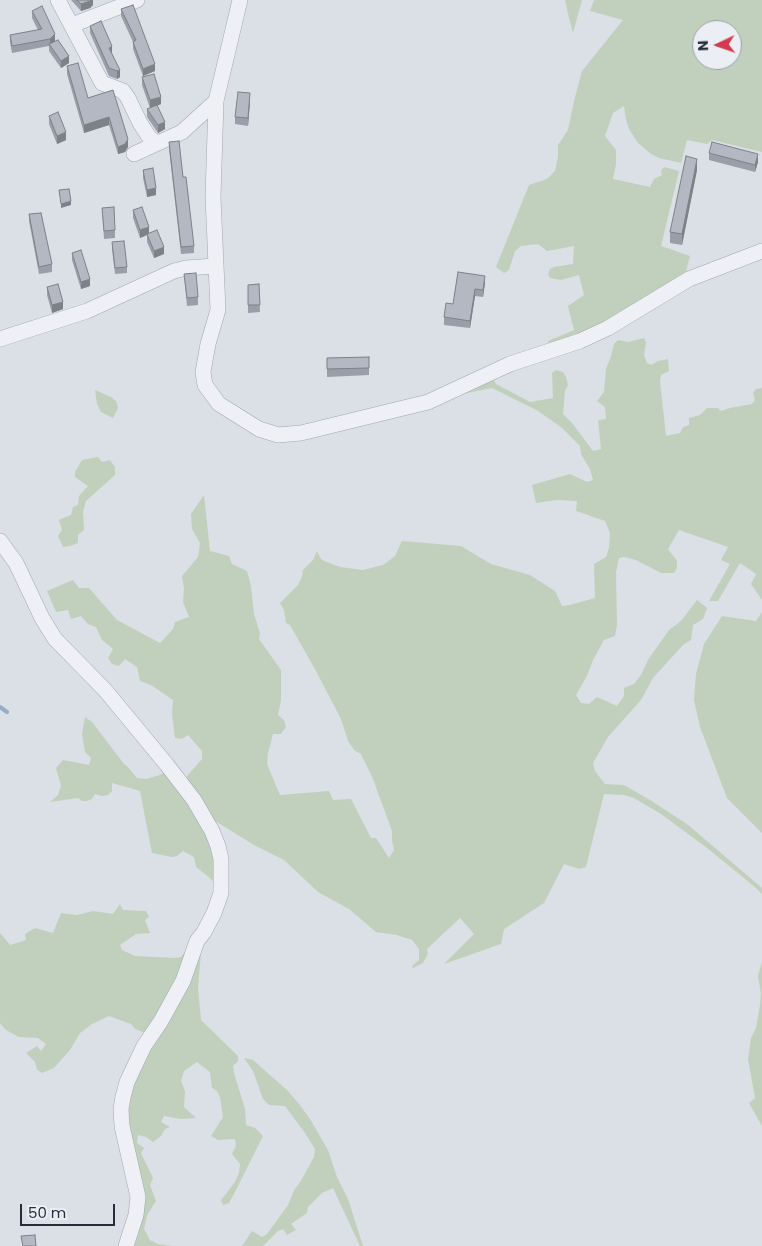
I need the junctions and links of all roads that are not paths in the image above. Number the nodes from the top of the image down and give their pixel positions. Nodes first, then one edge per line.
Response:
1 (58, 0) edge
2 (138, 0) edge
3 (240, 0) edge
4 (72, 25) junction
5 (216, 101) junction
6 (156, 143) junction
7 (134, 154) dead end
8 (762, 251) edge
9 (215, 266) junction
10 (0, 339) edge
11 (0, 541) edge
12 (126, 1246) edge

1 - 4 street
2 - 4 street
3 - 5 street
4 - 6 street
5 - 6 street
5 - 9 street
6 - 7 street
8 - 9 street
9 - 10 street
11 - 12 street

